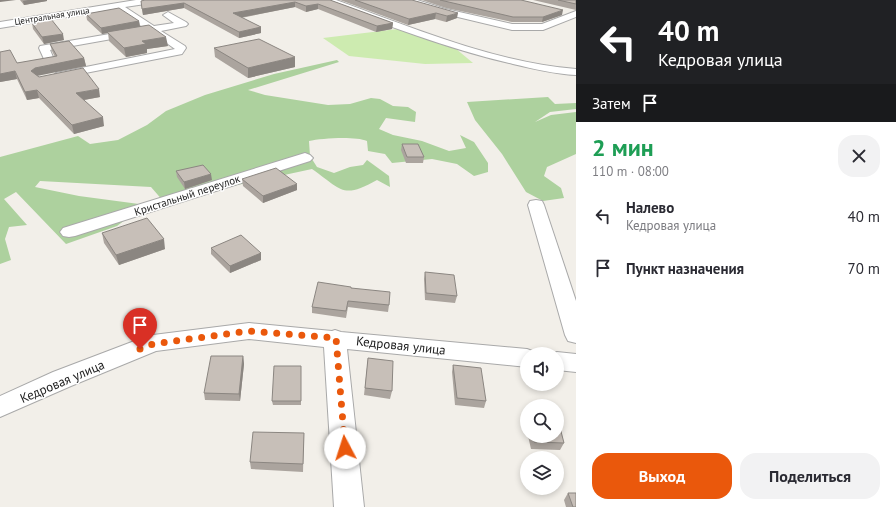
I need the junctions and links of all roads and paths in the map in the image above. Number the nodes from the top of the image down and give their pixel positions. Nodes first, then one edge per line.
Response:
1 (152, 0) edge
2 (328, 0) edge
3 (408, 0) edge
4 (130, 2) edge
5 (116, 6) junction
6 (562, 11) edge
7 (576, 14) edge
8 (168, 15) edge
9 (0, 25) edge
10 (153, 29) junction
11 (48, 57) edge
12 (576, 72) edge
13 (48, 77) edge
14 (305, 158) dead end
15 (536, 205) dead end
16 (69, 232) dead end
17 (576, 335) edge
18 (336, 338) junction
19 (520, 357) edge
20 (564, 361) edge
21 (576, 362) edge
22 (0, 407) edge
23 (349, 507) edge

1 - 4 street, Центральная улица
2 - 12 street
3 - 7 street
4 - 5 street, Центральная улица
5 - 9 street, Центральная улица
5 - 10 street
6 - 7 street
8 - 10 street
10 - 11 street
10 - 13 street
14 - 16 street, Кристальный переулок
15 - 17 street
18 - 19 street, Кедровая улица
18 - 22 street, Кедровая улица
18 - 23 street
20 - 21 street

